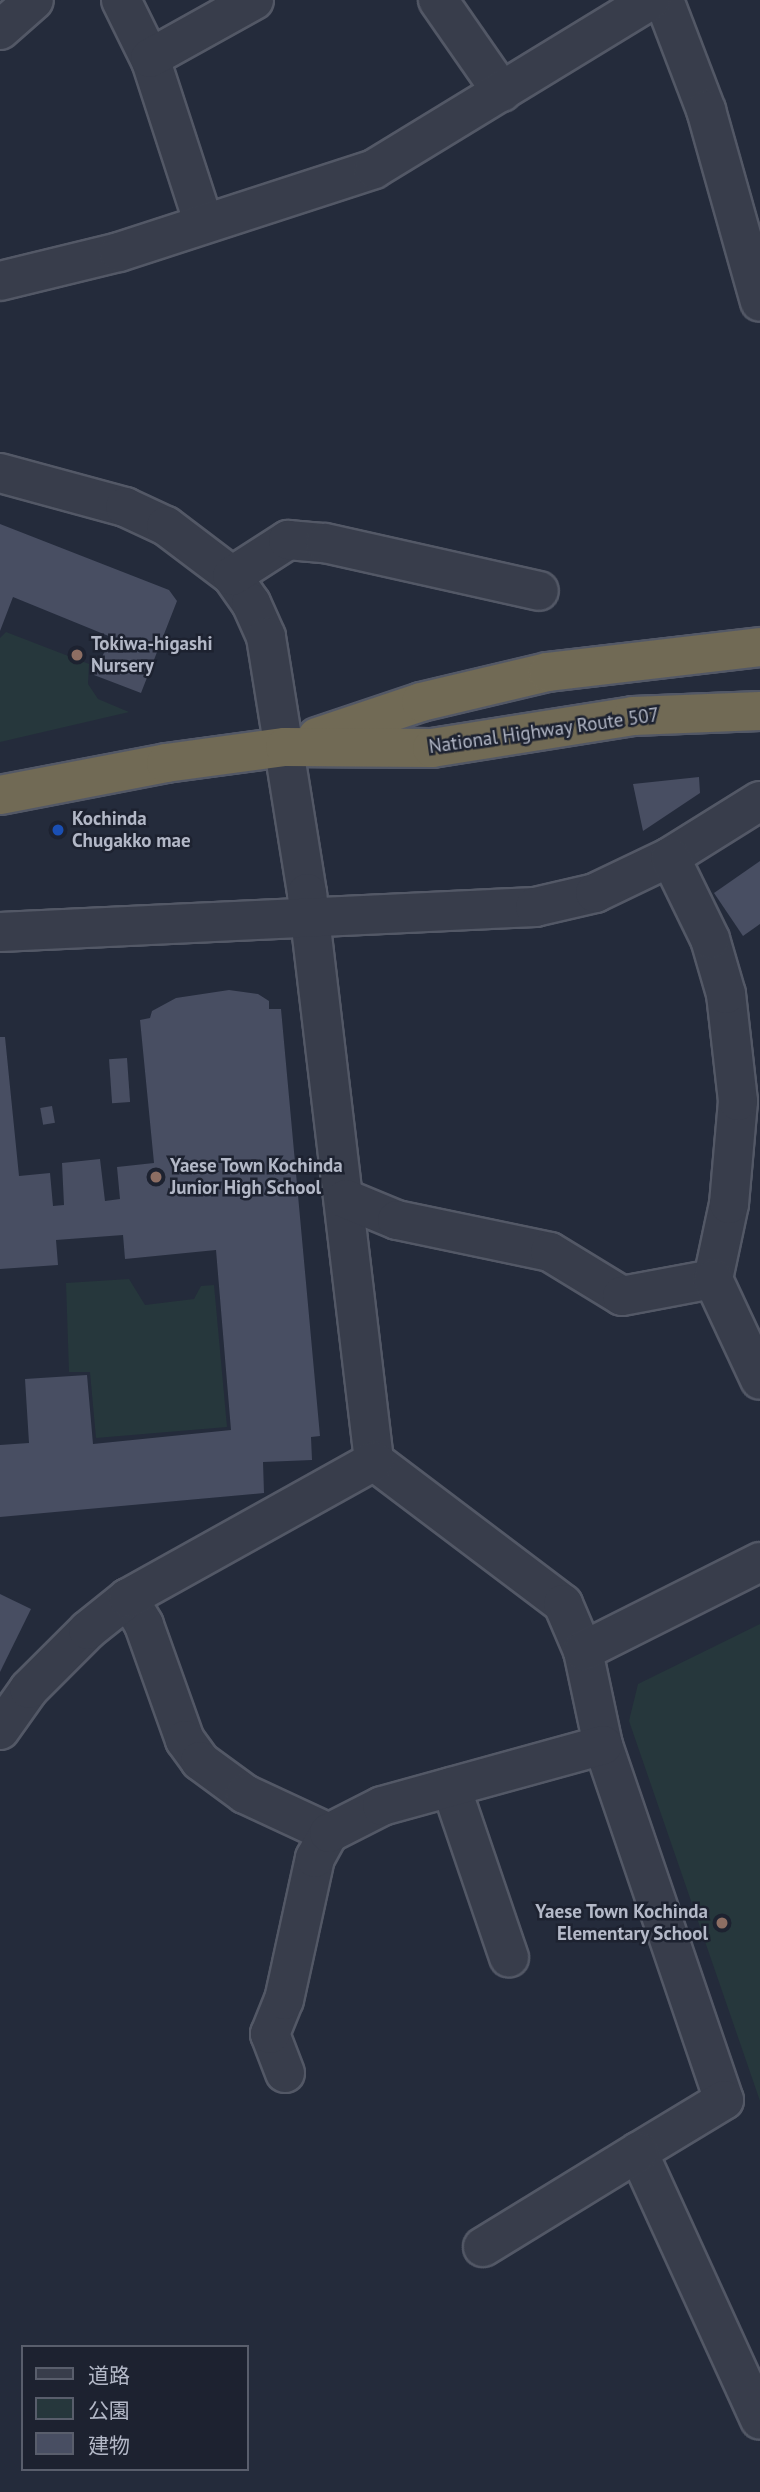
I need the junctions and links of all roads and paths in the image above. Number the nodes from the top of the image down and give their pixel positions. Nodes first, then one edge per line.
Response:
1 (34, 0) edge
2 (121, 0) edge
3 (254, 0) edge
4 (438, 0) edge
5 (651, 0) edge
6 (664, 0) edge
7 (0, 30) edge
8 (150, 58) junction
9 (502, 92) junction
10 (204, 224) junction
11 (0, 281) edge
12 (760, 302) edge
13 (0, 473) edge
14 (232, 576) junction
15 (539, 591) dead end
16 (760, 647) edge
17 (760, 711) edge
18 (285, 747) junction
19 (0, 795) edge
20 (760, 801) edge
21 (670, 857) junction
22 (310, 920) junction
23 (0, 932) edge
24 (346, 1199) junction
25 (713, 1279) junction
26 (760, 1380) edge
27 (374, 1461) junction
28 (760, 1562) edge
29 (128, 1598) junction
30 (583, 1651) junction
31 (0, 1730) edge
32 (603, 1745) junction
33 (451, 1787) junction
34 (329, 1833) junction
35 (509, 1957) dead end
36 (285, 2073) dead end
37 (638, 2152) junction
38 (483, 2247) dead end
39 (748, 2369) edge
40 (760, 2420) edge

1 - 7 street
2 - 8 street
3 - 8 street
4 - 9 street
5 - 9 street
6 - 12 street
8 - 10 street
9 - 10 street
10 - 11 street
13 - 14 street
14 - 15 street
14 - 18 street
16 - 18 highway, National Highway Route 507
17 - 18 highway, National Highway Route 507
18 - 19 highway, National Highway Route 507
18 - 22 street
20 - 21 street
21 - 22 street
21 - 25 street
22 - 23 street
22 - 24 street
24 - 25 street
24 - 27 street
25 - 26 street
27 - 29 street
27 - 30 street
28 - 30 street
29 - 31 street
29 - 34 street
30 - 32 street
32 - 33 street
32 - 37 street
33 - 34 street
33 - 35 street
34 - 36 street
37 - 38 street
37 - 39 street
39 - 40 street

